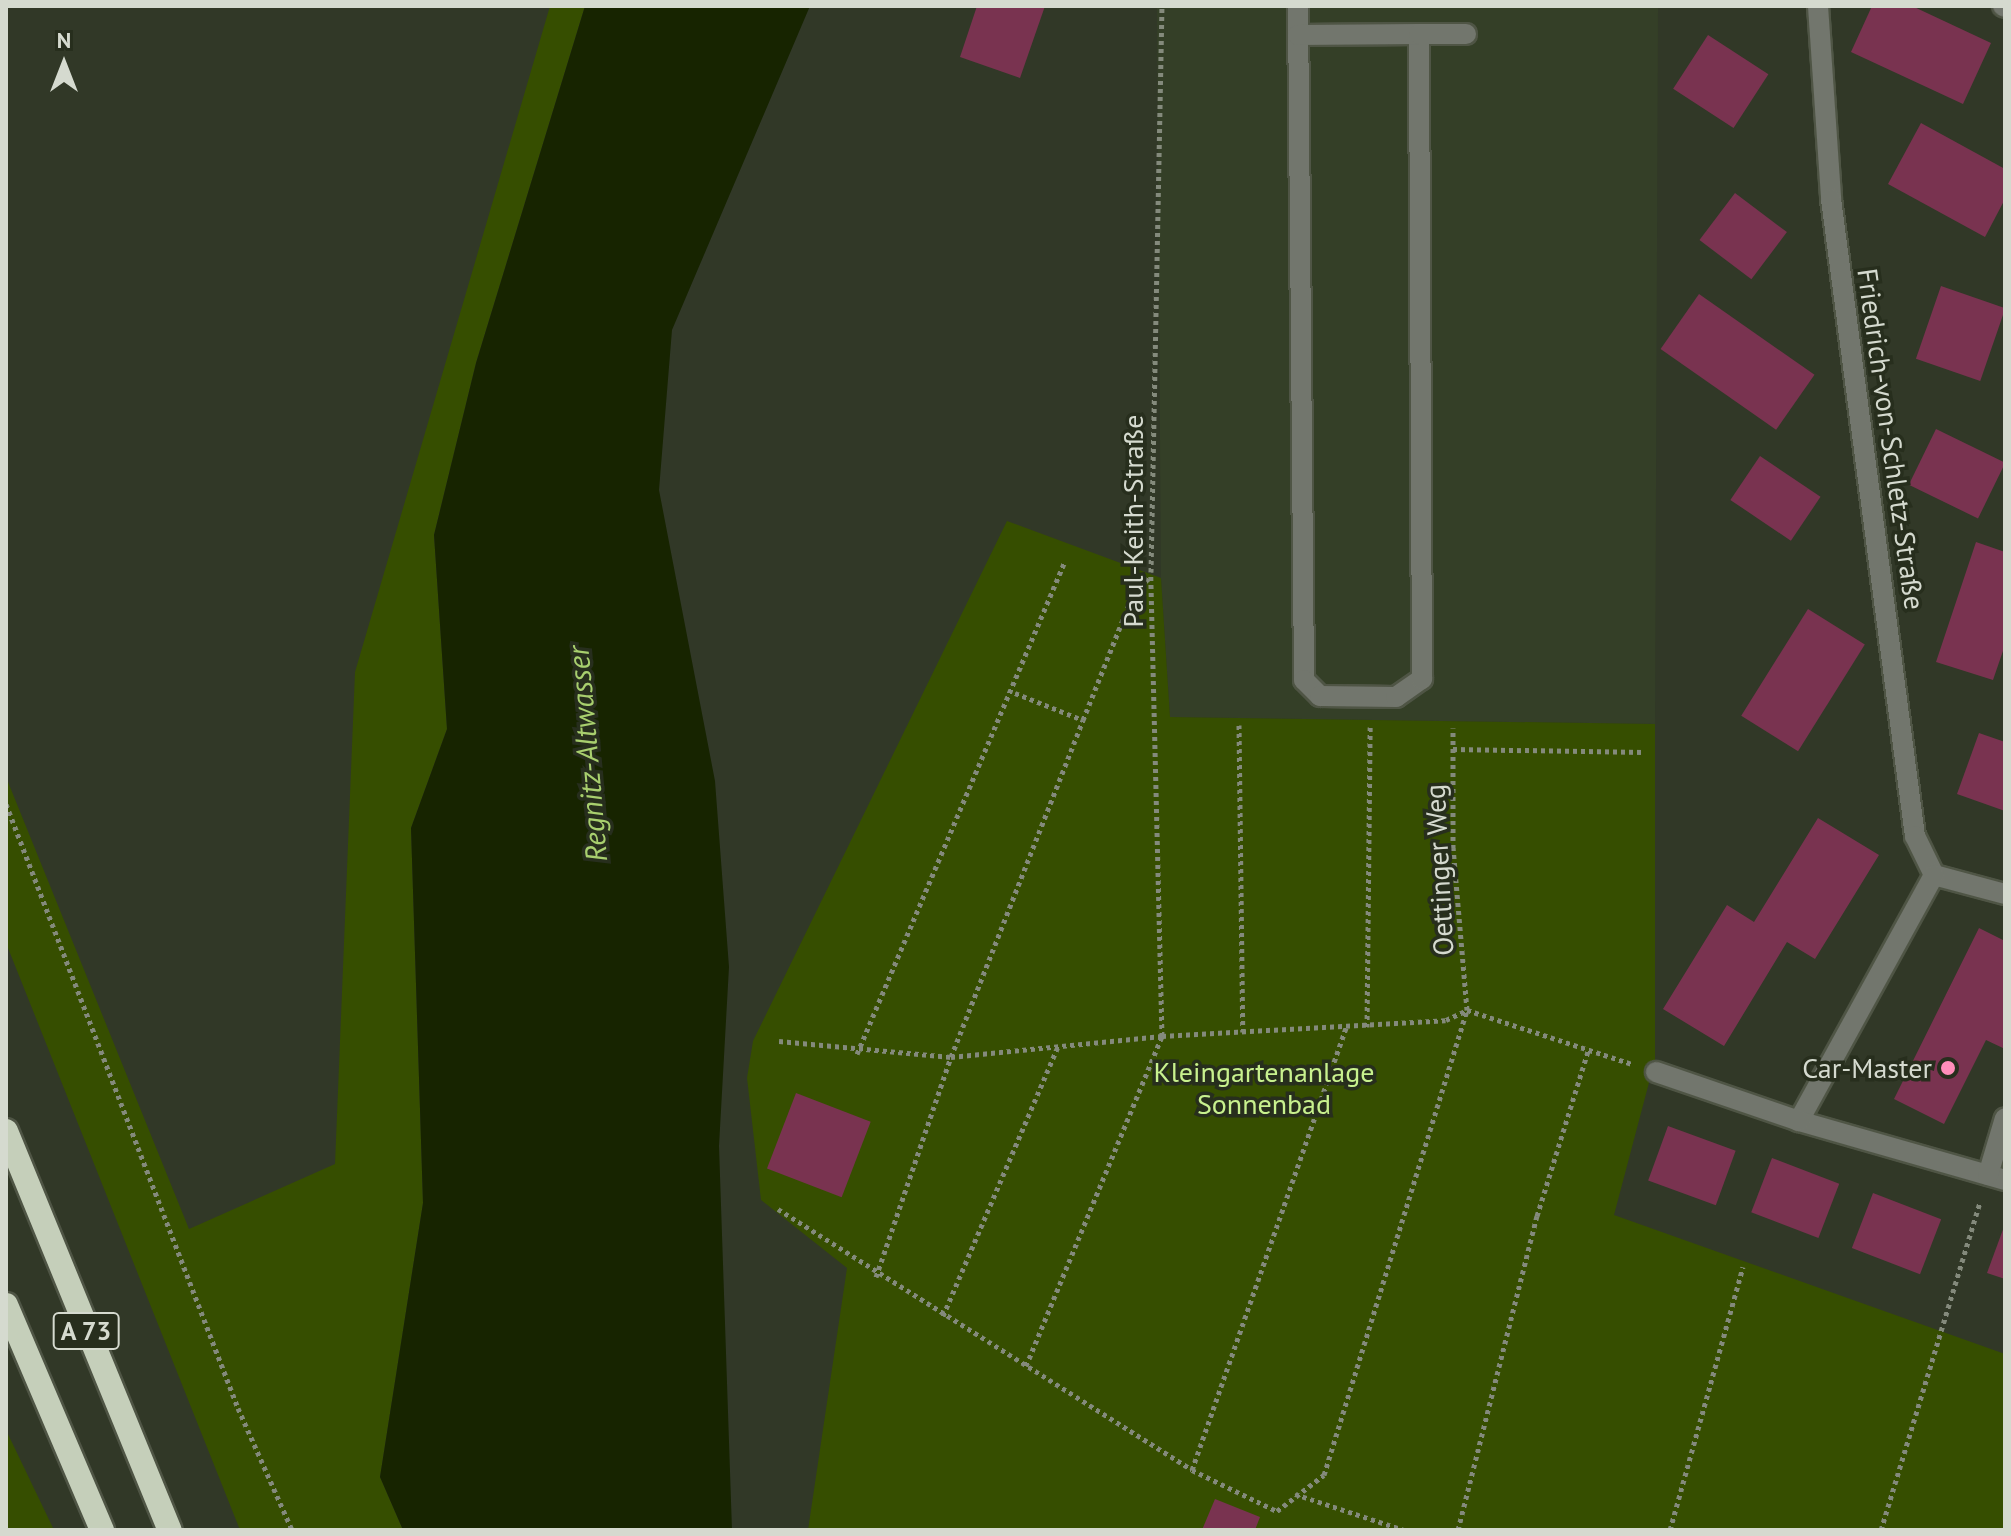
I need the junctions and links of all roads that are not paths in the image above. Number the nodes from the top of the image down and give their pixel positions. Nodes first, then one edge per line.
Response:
1 (1298, 6) edge
2 (1818, 6) edge
3 (1419, 34) junction
4 (1466, 34) dead end
5 (1298, 35) junction
6 (1934, 875) junction
7 (2005, 894) edge
8 (1656, 1072) road end
9 (2005, 1118) edge
10 (1799, 1121) junction
11 (6, 1131) edge
12 (1997, 1177) edge
13 (6, 1305) edge
14 (102, 1530) edge
15 (170, 1530) edge

1 - 5 street
2 - 6 street, Friedrich-von-Schletz-Straße
3 - 4 street
3 - 5 street
3 - 5 street
6 - 7 street
6 - 10 street
8 - 10 street
9 - 12 street
10 - 12 street
11 - 15 highway, A 73
13 - 14 highway, A 73

